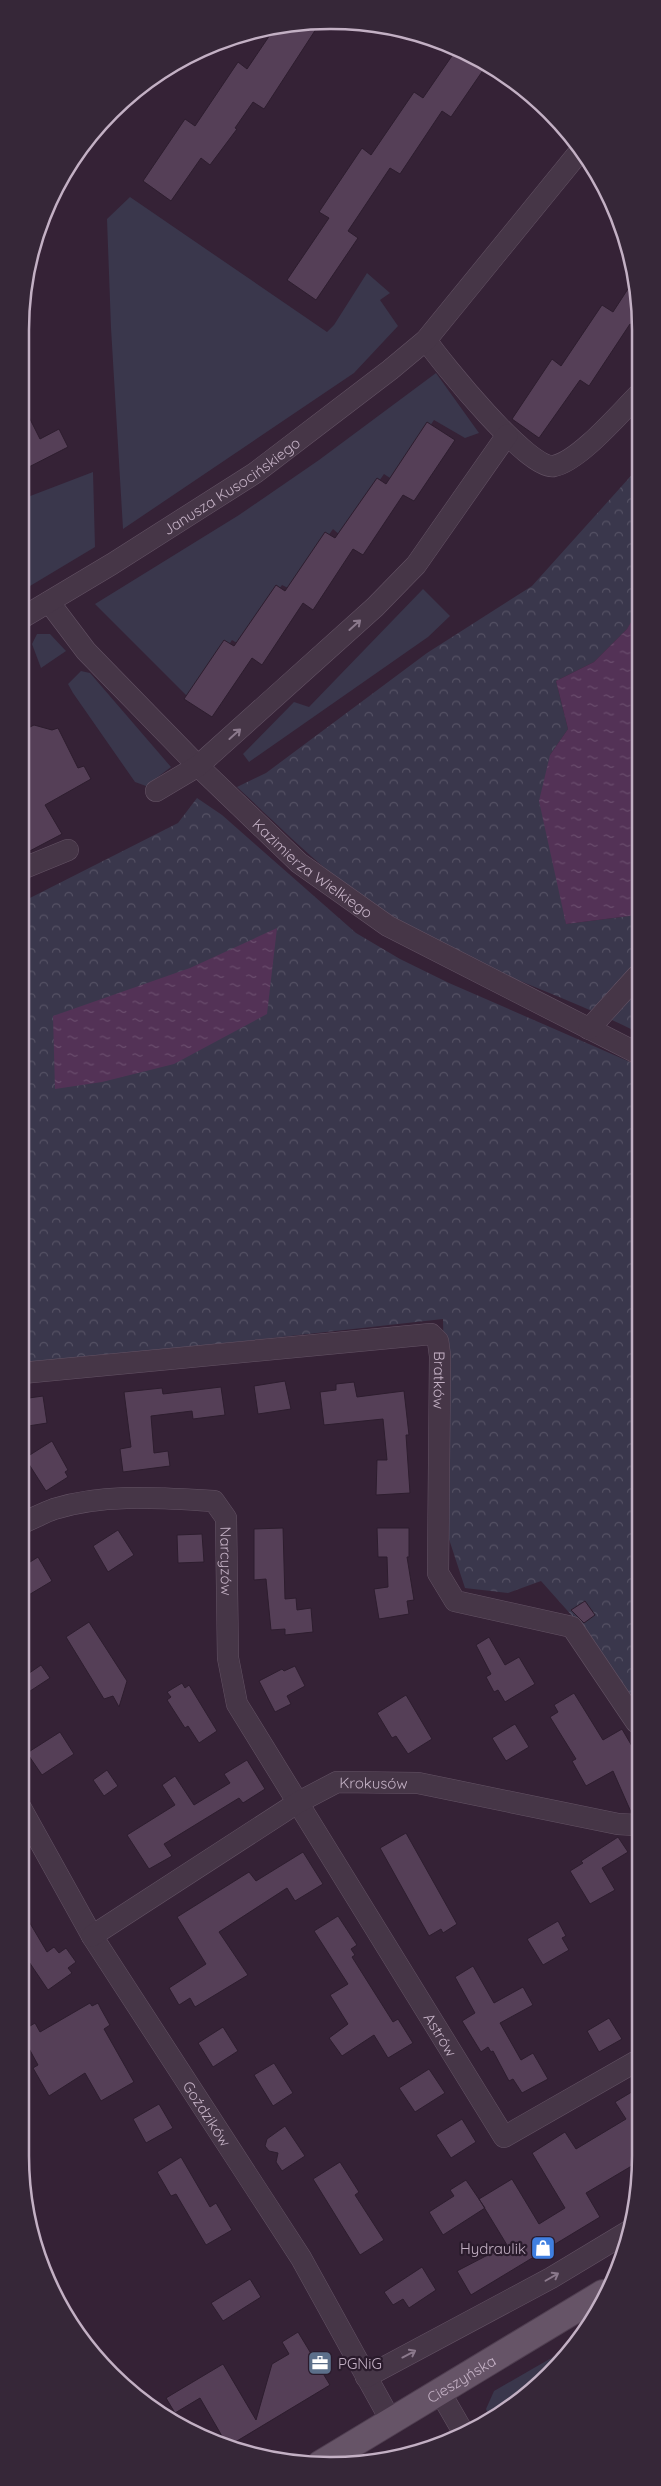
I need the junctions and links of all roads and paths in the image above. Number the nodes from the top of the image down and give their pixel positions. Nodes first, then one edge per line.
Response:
1 (576, 156) edge
2 (426, 340) junction
3 (632, 401) edge
4 (507, 436) junction
5 (50, 602) junction
6 (29, 614) edge
7 (198, 766) junction
8 (156, 791) dead end
9 (68, 850) dead end
10 (29, 866) edge
11 (632, 982) edge
12 (589, 1029) junction
13 (632, 1050) edge
14 (29, 1371) edge
15 (29, 1520) edge
16 (632, 1716) edge
17 (297, 1803) junction
18 (29, 1822) edge
19 (632, 1825) edge
20 (92, 1936) junction
21 (632, 2064) edge
22 (621, 2236) edge
23 (597, 2297) edge
24 (366, 2376) junction
25 (440, 2392) junction
26 (391, 2421) junction
27 (461, 2428) edge
28 (332, 2457) edge

1 - 2 street, Janusza Kusocińskiego
2 - 4 street
2 - 5 street, Janusza Kusocińskiego
3 - 4 street
7 -> 4 street
5 - 6 street, Janusza Kusocińskiego
5 - 7 street, Kazimierza Wielkiego
7 - 8 street
7 - 12 street, Kazimierza Wielkiego
9 - 10 street
11 - 12 street
12 - 13 street, Kazimierza Wielkiego
14 - 16 street, Bratków
15 - 17 street, Narcyzów
17 - 19 street, Krokusów
17 - 20 street, Krokusów
17 - 21 street, Astrów
18 - 20 street, Goździków
20 - 24 street, Goździków
24 -> 22 street
23 - 25 main road, Cieszyńska
24 - 26 street, Goździków
25 - 26 main road, Cieszyńska
25 - 27 street
26 - 28 main road, Cieszyńska

